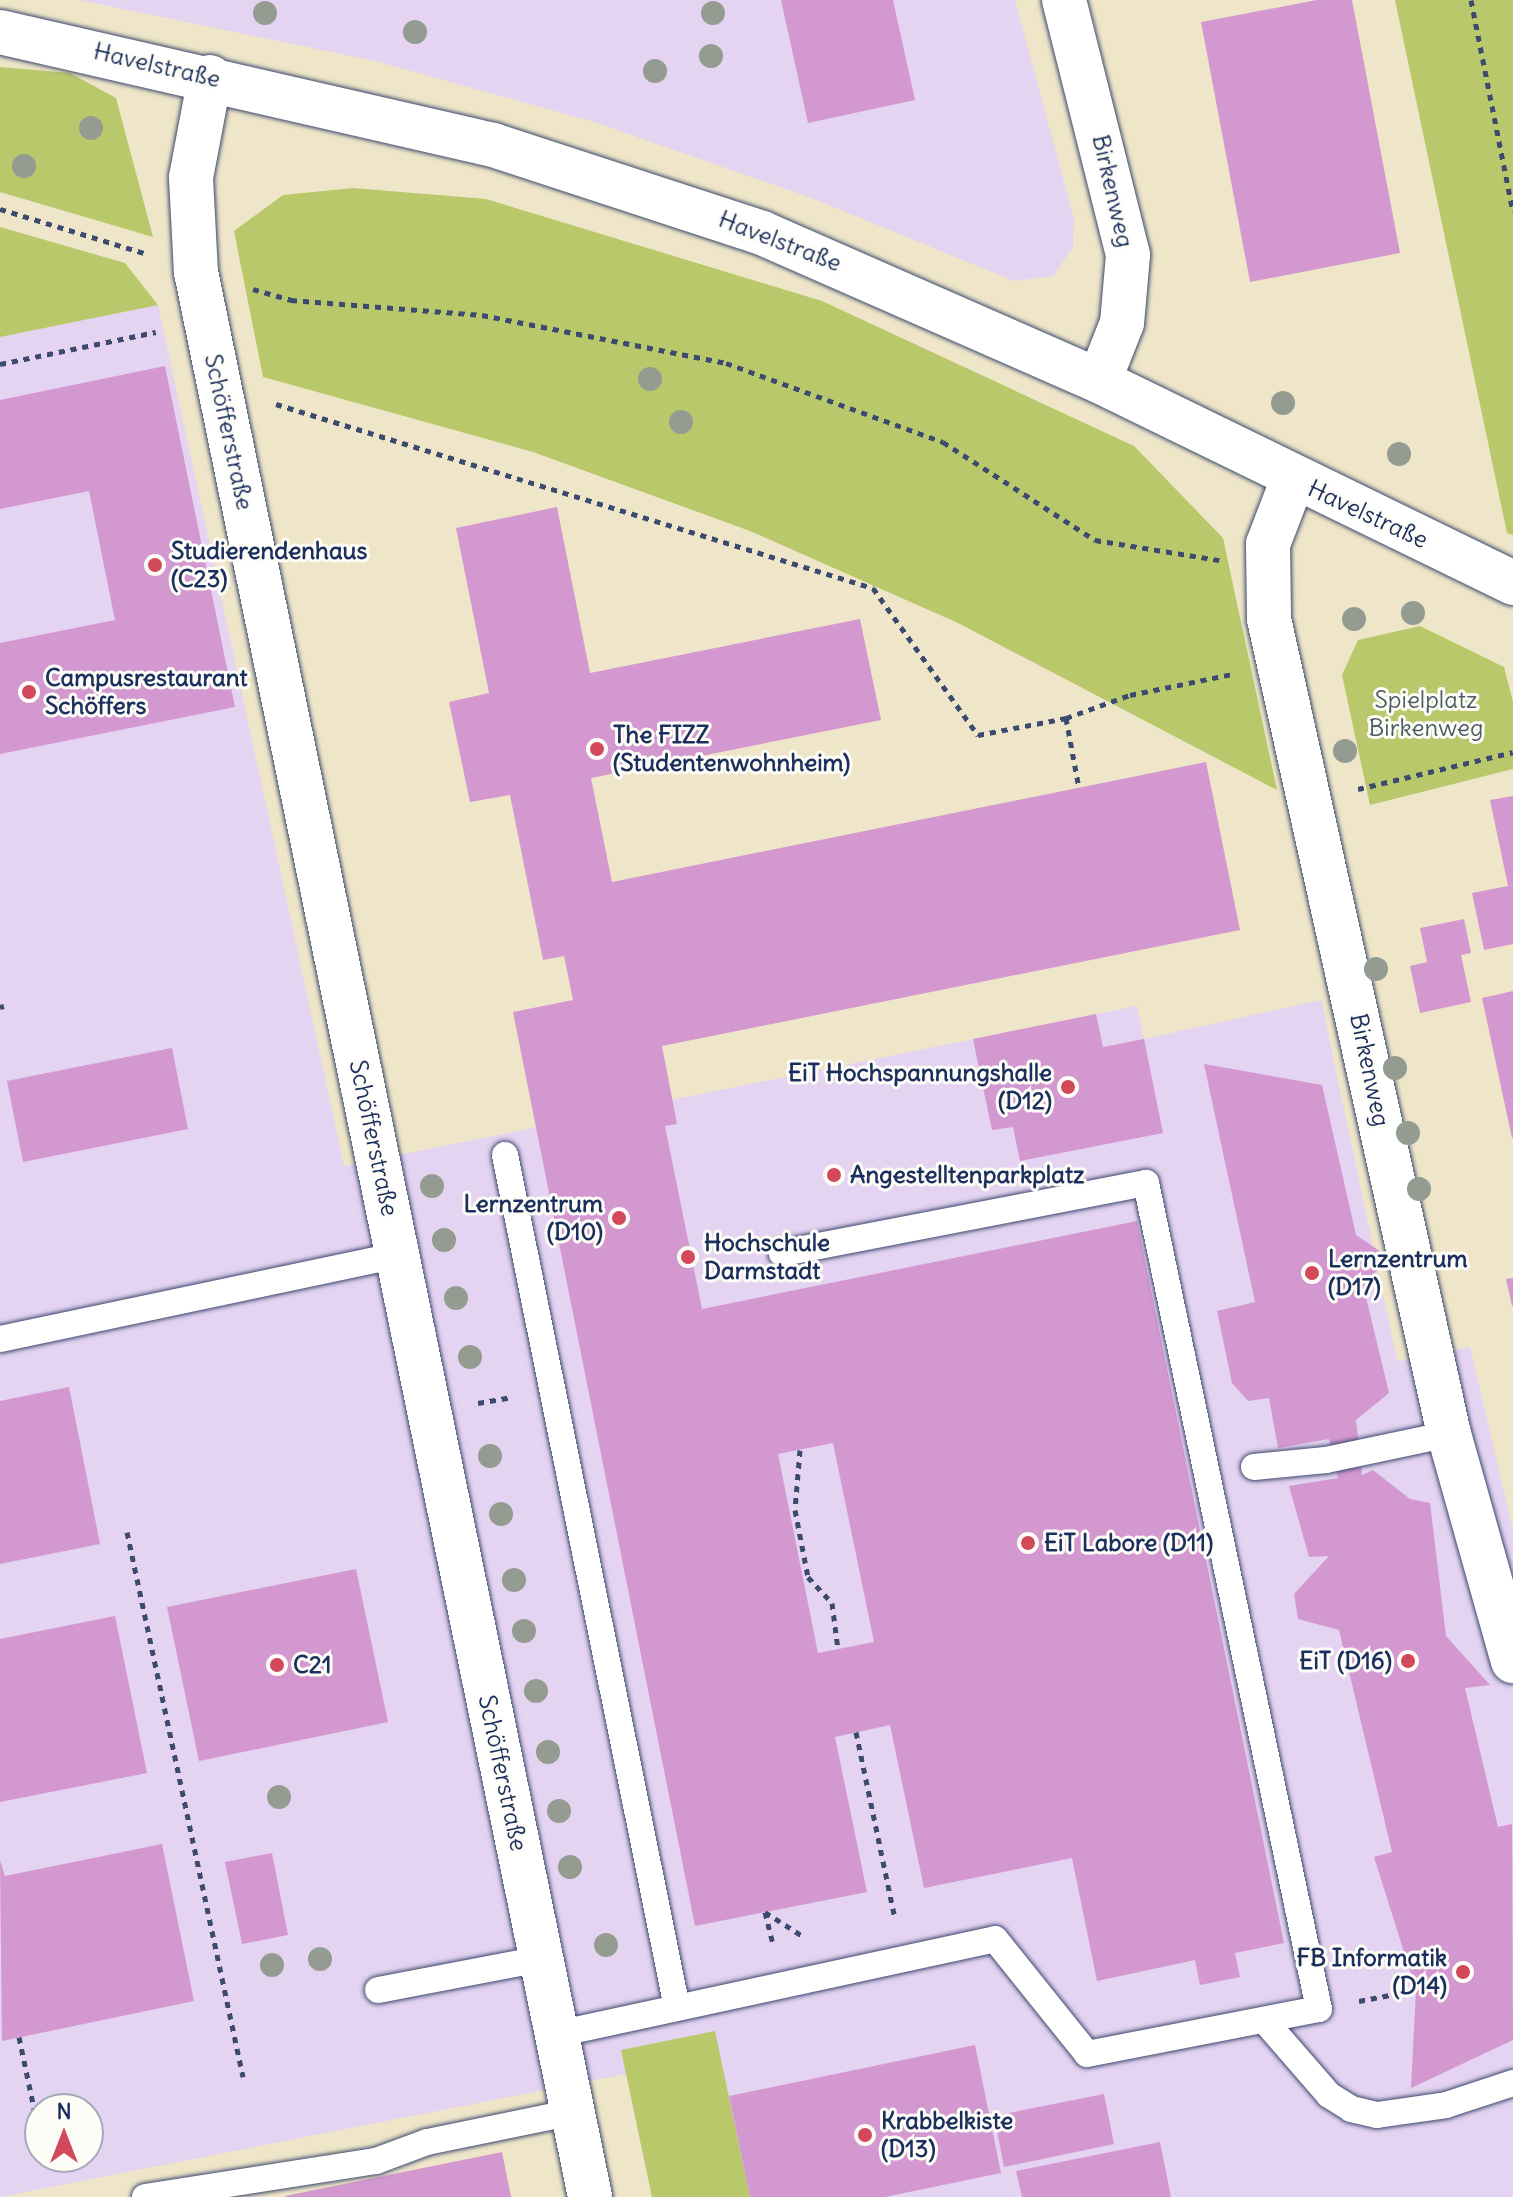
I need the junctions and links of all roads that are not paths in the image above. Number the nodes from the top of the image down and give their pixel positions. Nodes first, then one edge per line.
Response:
1 (1064, 0) edge
2 (0, 32) edge
3 (210, 77) junction
4 (1099, 381) junction
5 (1293, 479) junction
6 (1513, 583) edge
7 (505, 1155) dead end
8 (782, 1253) dead end
9 (398, 1255) junction
10 (0, 1339) edge
11 (1449, 1434) junction
12 (1254, 1467) dead end
13 (1513, 1661) edge
14 (541, 1959) junction
15 (378, 1990) dead end
16 (677, 2008) junction
17 (1264, 2020) junction
18 (557, 2034) junction
19 (1513, 2083) edge
20 (573, 2112) junction
21 (145, 2197) edge
22 (590, 2197) edge

1 - 4 street, Birkenweg
2 - 3 street, Havelstraße
3 - 4 street, Havelstraße
3 - 9 street, Schöfferstraße
4 - 5 street, Havelstraße
5 - 6 street, Havelstraße
5 - 11 street, Birkenweg
7 - 16 lane
8 - 17 lane
9 - 10 lane
9 - 14 street, Schöfferstraße
11 - 12 lane
11 - 13 street, Birkenweg
14 - 15 lane
14 - 18 street, Schöfferstraße
16 - 17 lane
16 - 18 lane
17 - 19 lane
18 - 20 street, Schöfferstraße
20 - 21 lane
20 - 22 street, Schöfferstraße

